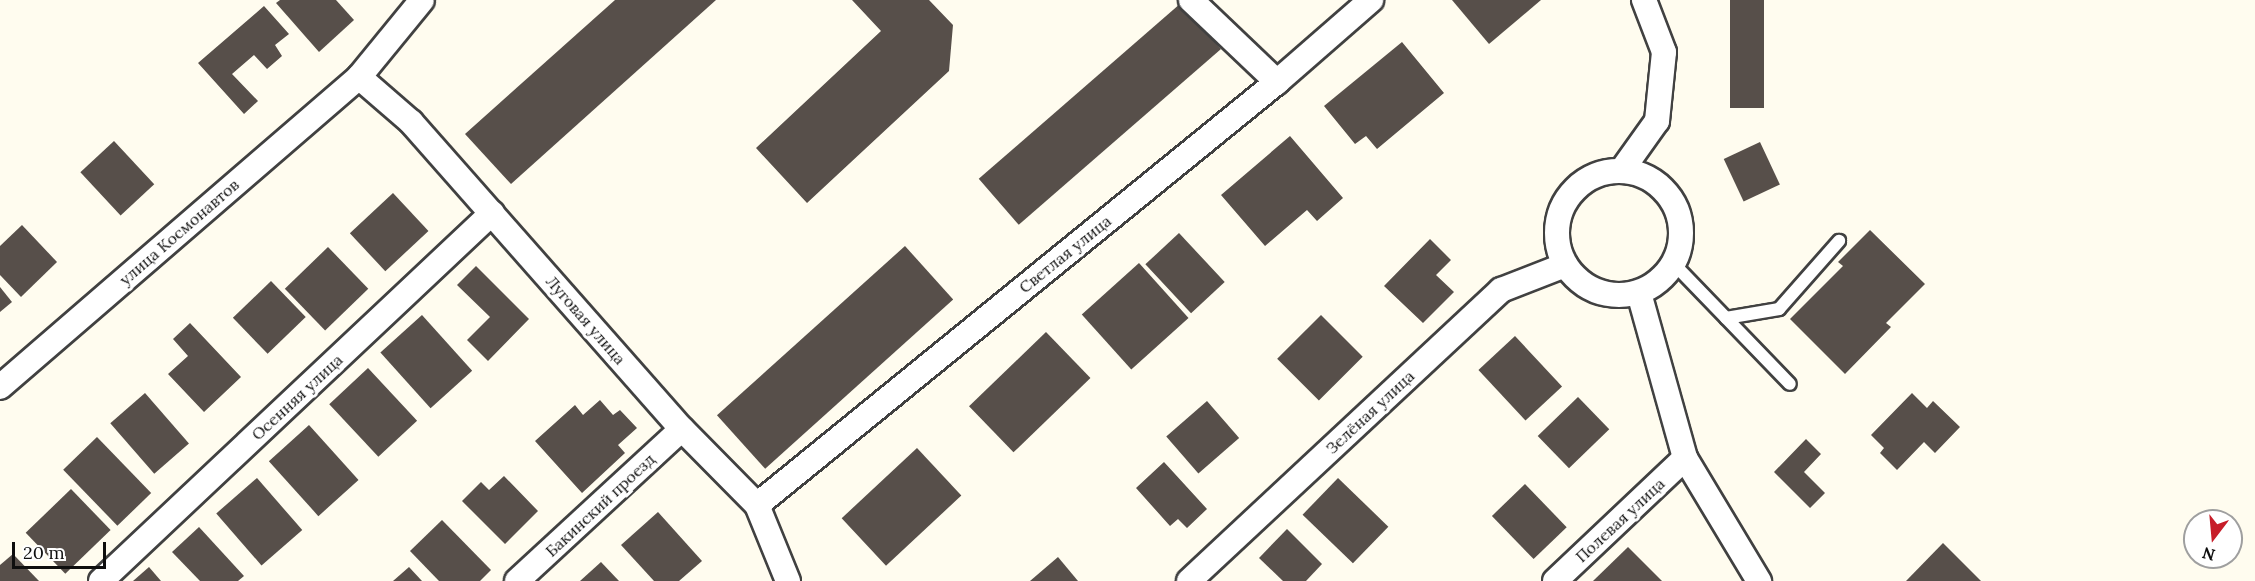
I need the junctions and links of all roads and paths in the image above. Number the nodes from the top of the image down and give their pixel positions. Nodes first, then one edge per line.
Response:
1 (422, 0) edge
2 (1191, 0) edge
3 (1371, 0) edge
4 (1644, 0) edge
5 (359, 76) junction
6 (1277, 82) junction
7 (1622, 170) junction
8 (492, 213) junction
9 (1839, 241) dead end
10 (1673, 263) junction
11 (1565, 265) junction
12 (1639, 293) junction
13 (1726, 318) junction
14 (1790, 384) dead end
15 (0, 387) edge
16 (682, 429) junction
17 (1686, 458) junction
18 (757, 505) junction
19 (101, 581) edge
20 (518, 581) edge
21 (788, 581) edge
22 (1189, 581) edge
23 (1555, 581) edge
24 (1759, 581) edge

1 - 5 street, улица Космонавтов
2 - 6 street
3 - 6 street, Светлая улица
4 - 7 street
5 - 8 street, Луговая улица
5 - 15 street, улица Космонавтов
6 - 18 street, Светлая улица
7 - 10 street
7 - 11 street
8 - 16 street, Луговая улица
8 - 19 street, Осенняя улица
9 - 13 lane
10 - 12 street
10 - 13 lane
11 - 12 street
11 - 22 street, Зелёная улица
12 - 17 street
13 - 14 lane
16 - 18 street, Луговая улица
16 - 20 street, Бакинский проезд
17 - 23 street, Полевая улица
17 - 24 street
18 - 21 street, Луговая улица

